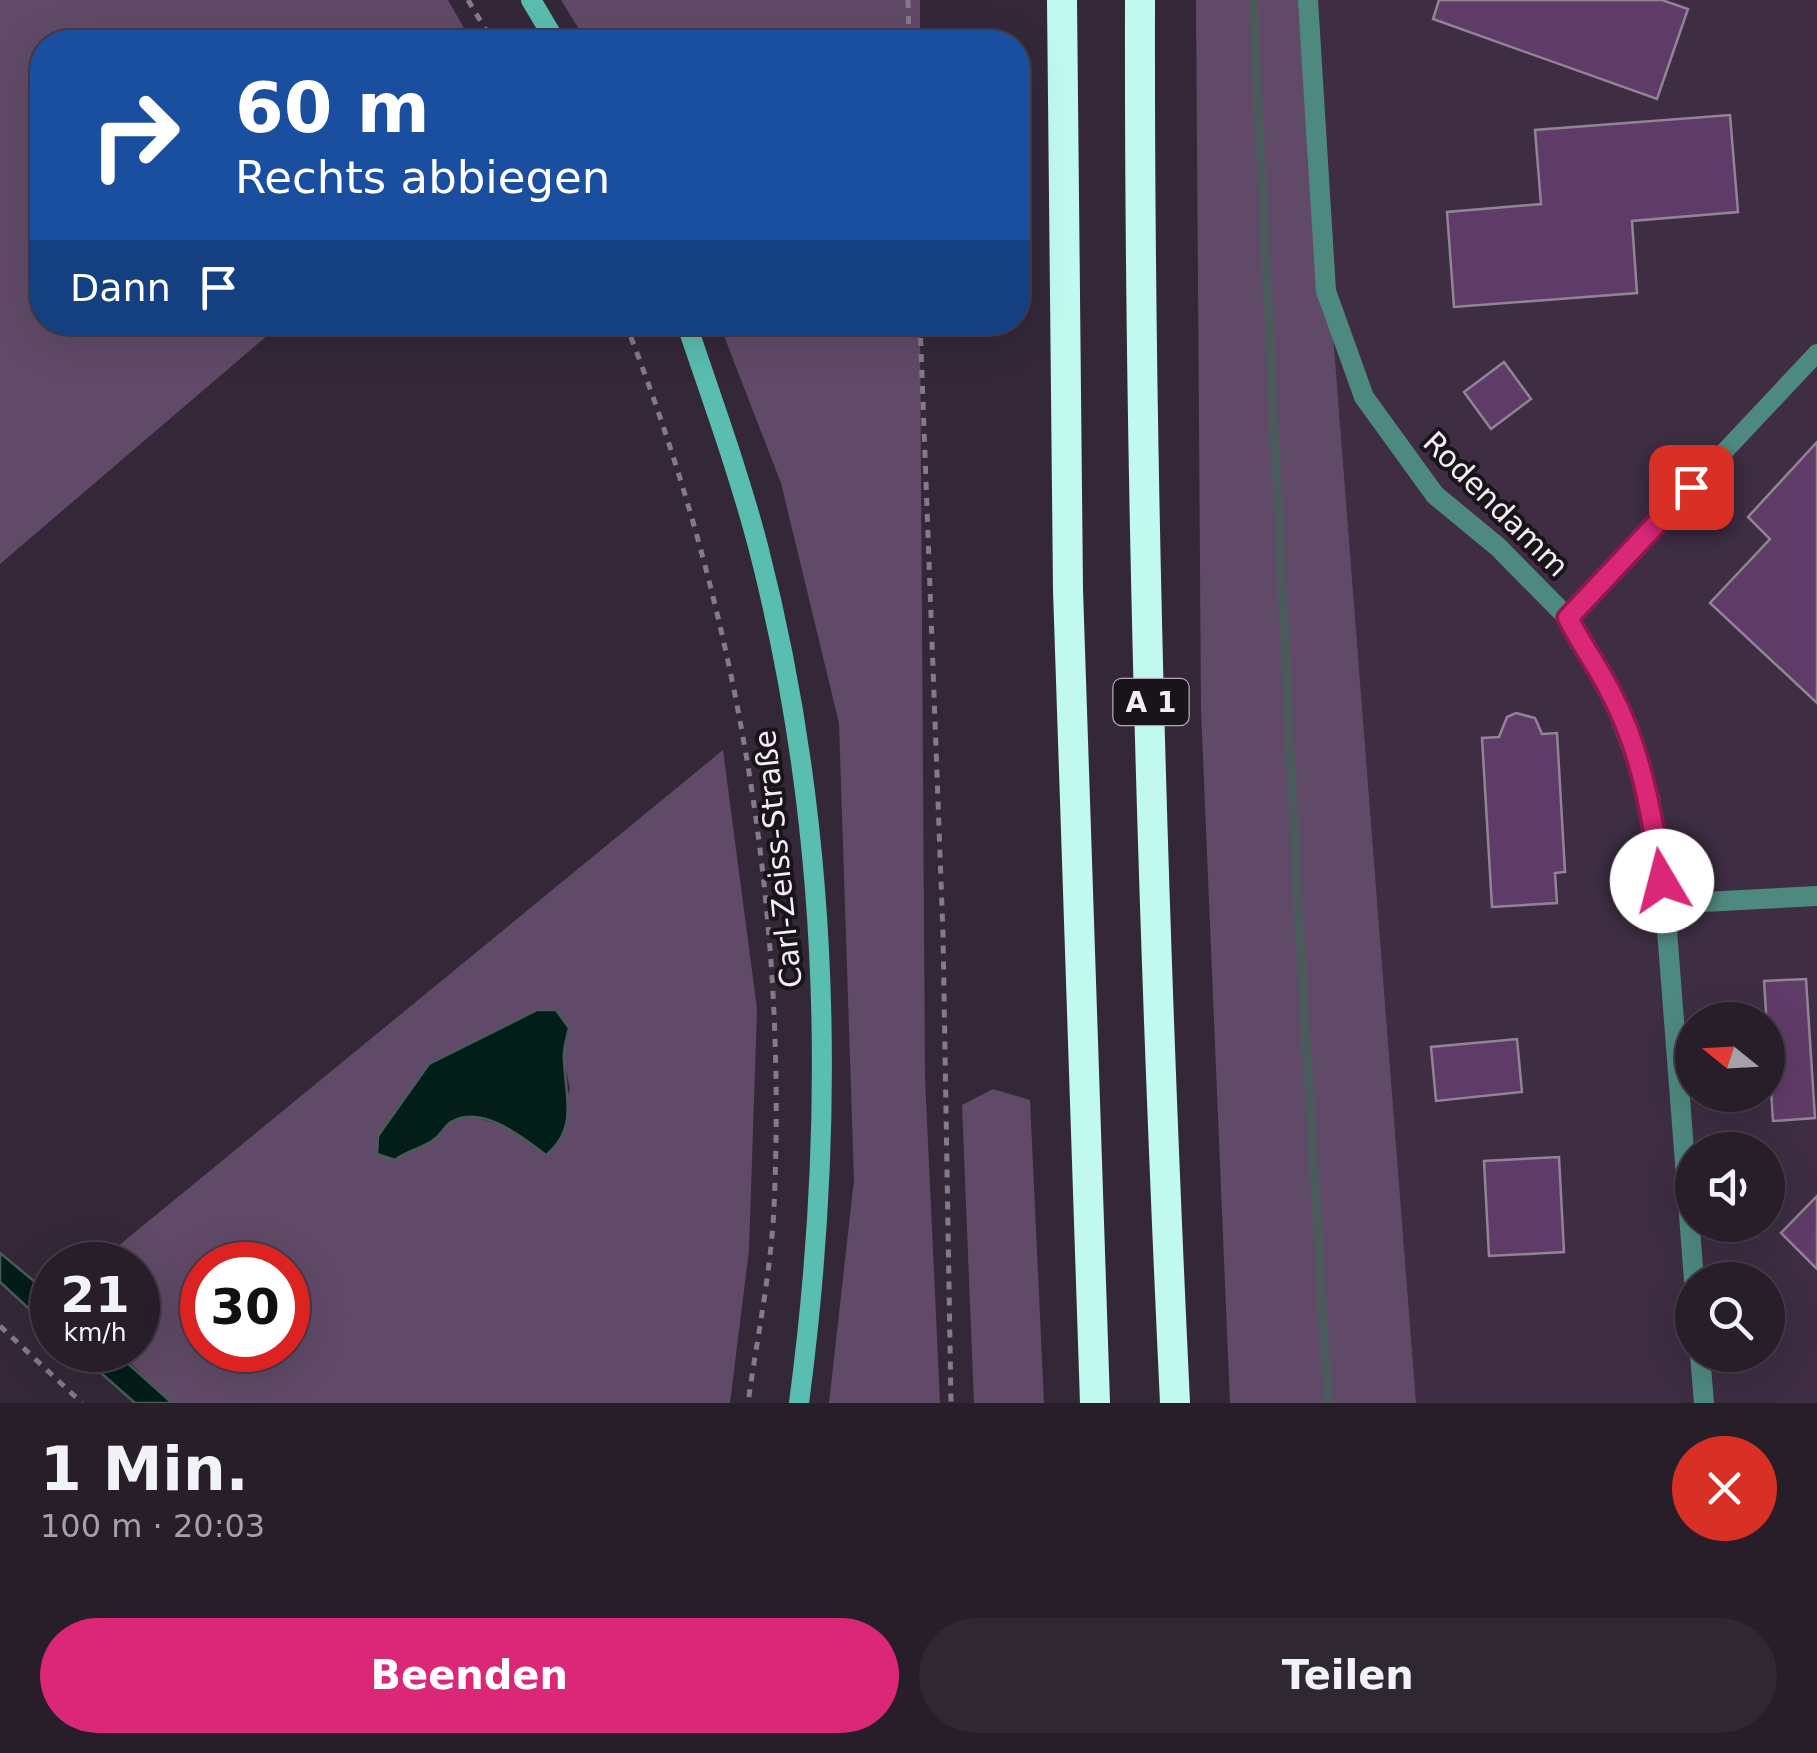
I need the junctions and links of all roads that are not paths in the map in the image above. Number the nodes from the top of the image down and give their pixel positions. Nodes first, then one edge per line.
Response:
1 (531, 0) edge
2 (1062, 0) edge
3 (1140, 0) edge
4 (1308, 0) edge
5 (549, 30) edge
6 (691, 335) edge
7 (1817, 353) edge
8 (1568, 618) junction
9 (1817, 896) edge
10 (1665, 904) junction
11 (1693, 1262) edge
12 (1701, 1372) edge
13 (799, 1403) edge
14 (1095, 1403) edge
15 (1175, 1403) edge
16 (1704, 1403) edge

1 - 5 main road
2 - 14 highway, A 1
3 - 15 highway, A 1
4 - 8 street, Rodendamm
6 - 13 main road, Carl-Zeiss-Straße
7 - 8 lane
8 - 10 street, Rodendamm
9 - 10 street
10 - 11 street, Rodendamm
12 - 16 street

